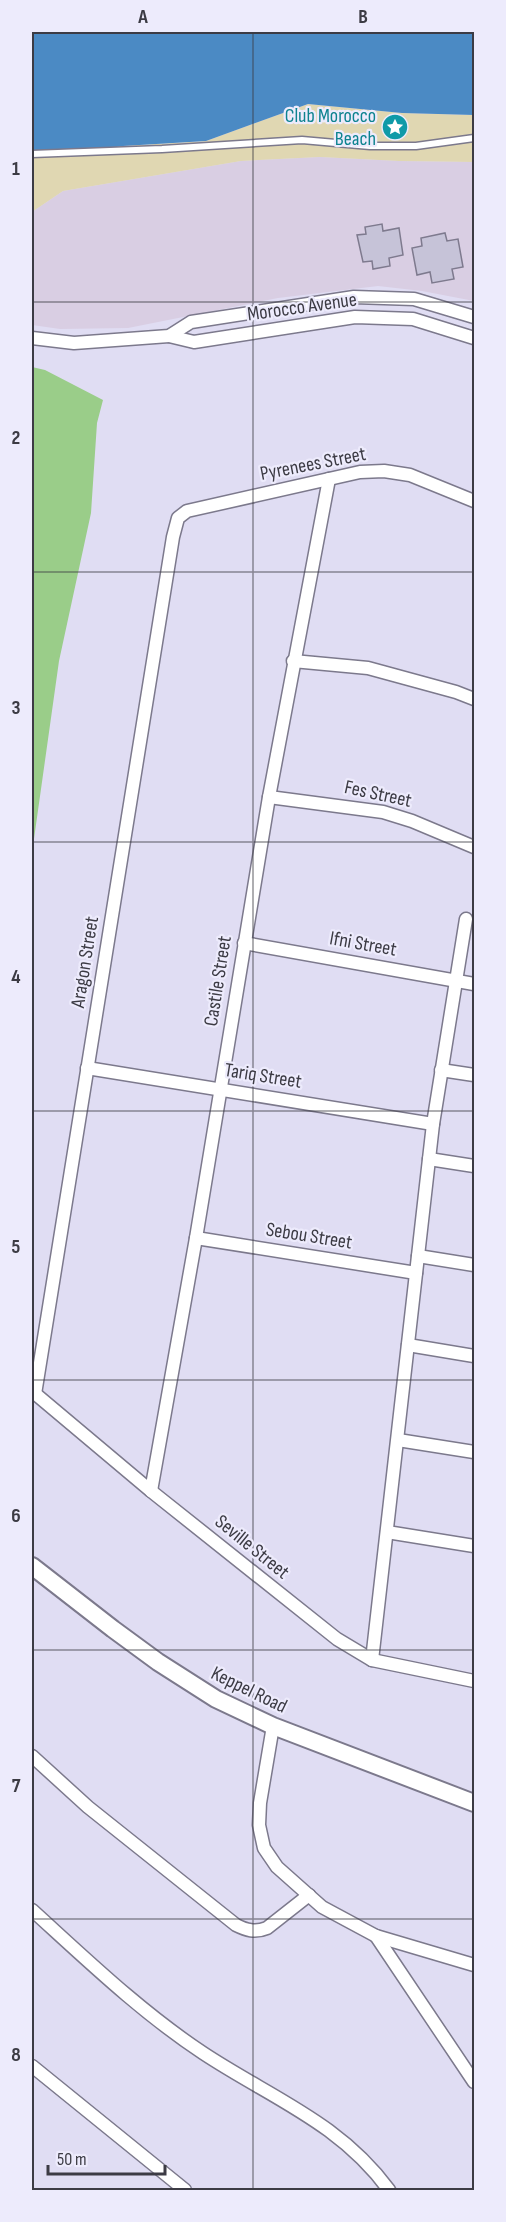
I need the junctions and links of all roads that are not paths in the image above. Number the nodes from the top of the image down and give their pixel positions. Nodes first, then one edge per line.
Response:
1 (474, 138) edge
2 (32, 154) edge
3 (474, 317) edge
4 (169, 336) junction
5 (32, 338) edge
6 (474, 338) edge
7 (329, 479) junction
8 (474, 501) edge
9 (173, 537) joint
10 (293, 661) junction
11 (474, 699) edge
12 (268, 796) junction
13 (474, 847) edge
14 (466, 919) dead end
15 (244, 943) junction
16 (455, 980) junction
17 (474, 984) edge
18 (87, 1068) junction
19 (441, 1070) junction
20 (474, 1075) edge
21 (220, 1089) junction
22 (433, 1124) junction
23 (429, 1159) junction
24 (474, 1166) edge
25 (196, 1238) junction
26 (418, 1256) junction
27 (474, 1265) edge
28 (416, 1273) junction
29 (408, 1345) junction
30 (474, 1356) edge
31 (33, 1392) edge
32 (398, 1440) junction
33 (474, 1452) edge
34 (151, 1491) junction
35 (387, 1532) junction
36 (474, 1546) edge
37 (32, 1566) edge
38 (372, 1660) junction
39 (474, 1681) edge
40 (273, 1726) junction
41 (32, 1756) edge
42 (474, 1803) edge
43 (309, 1895) junction
44 (32, 1910) edge
45 (376, 1936) junction
46 (474, 1965) edge
47 (32, 2066) edge
48 (474, 2082) edge
49 (185, 2190) edge
50 (389, 2190) edge

1 - 2 lane
3 - 4 street
4 - 5 street
4 - 6 street, Morocco Avenue
7 - 8 street, Pyrenees Street
7 - 9 street, Pyrenees Street
7 - 10 street, Castile Street
9 - 18 street, Aragon Street
10 - 11 street
10 - 12 street, Castile Street
12 - 13 street, Fes Street
12 - 15 street, Castile Street
14 - 16 street
15 - 16 street, Ifni Street
15 - 21 street, Castile Street
16 - 17 street, Ifni Street
16 - 19 street
18 - 21 street, Tariq Street
18 - 31 street, Aragon Street
19 - 20 street
19 - 22 street
21 - 22 street, Tariq Street
21 - 25 street, Castile Street
22 - 23 street
23 - 24 street
23 - 26 street
25 - 28 street, Sebou Street
25 - 34 street, Castile Street
26 - 27 street
26 - 28 street
28 - 29 street
29 - 30 street
29 - 32 street
31 - 34 street, Seville Street
32 - 33 street
32 - 35 street
34 - 38 street, Seville Street
35 - 36 street
35 - 38 street
37 - 40 street, Keppel Road
38 - 39 street, Seville Street
40 - 42 street, Keppel Road
40 - 43 street
41 - 43 street
43 - 45 street
44 - 50 street
45 - 46 street
45 - 48 street
47 - 49 street

